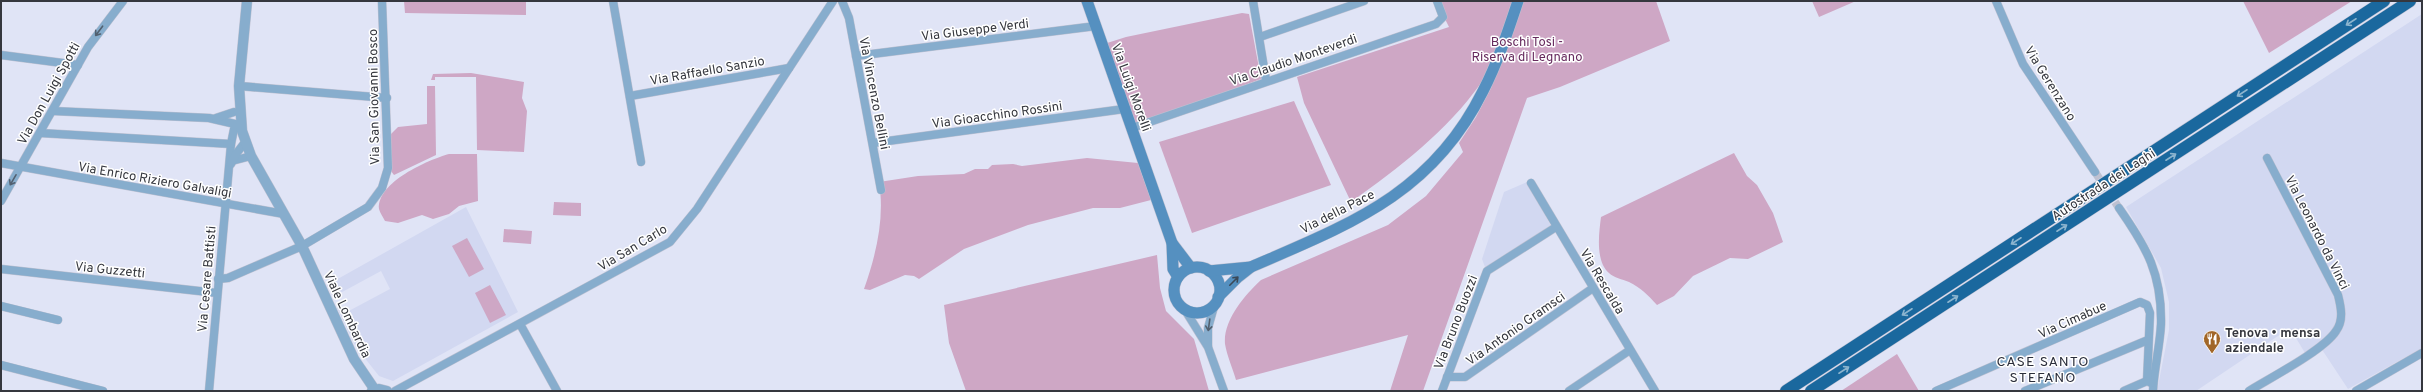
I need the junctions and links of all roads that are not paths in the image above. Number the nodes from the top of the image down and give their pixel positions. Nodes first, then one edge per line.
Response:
1 (123, 1) edge
2 (247, 1) edge
3 (382, 1) edge
4 (613, 1) edge
5 (833, 1) edge
6 (842, 1) edge
7 (1087, 1) edge
8 (1253, 1) edge
9 (1364, 1) edge
10 (1437, 1) edge
11 (1518, 1) edge
12 (1996, 1) edge
13 (2384, 1) edge
14 (2410, 1) edge
15 (1096, 26) junction
16 (1260, 37) junction
17 (1, 55) edge
18 (856, 56) junction
19 (78, 65) junction
20 (789, 68) junction
21 (1266, 80) junction
22 (239, 86) junction
23 (630, 96) junction
24 (387, 98) junction
25 (1124, 109) junction
26 (53, 111) junction
27 (234, 112) junction
28 (209, 118) junction
29 (235, 124) junction
30 (1132, 128) junction
31 (40, 132) junction
32 (244, 143) junction
33 (873, 143) junction
34 (231, 144) junction
35 (251, 156) junction
36 (2268, 158) dead end
37 (642, 162) dead end
38 (1, 163) edge
39 (231, 164) junction
40 (21, 166) junction
41 (2095, 172) tunnel mouth
42 (1531, 184) dead end
43 (881, 190) dead end
44 (1, 201) edge
45 (225, 204) junction
46 (2119, 208) tunnel mouth
47 (284, 214) junction
48 (1556, 227) junction
49 (1172, 243) junction
50 (302, 246) junction
51 (1251, 267) junction
52 (1190, 268) junction
53 (1, 269) edge
54 (1209, 271) junction
55 (1178, 277) junction
56 (218, 279) junction
57 (1593, 288) junction
58 (217, 293) junction
59 (1217, 300) junction
60 (1, 306) edge
61 (1185, 310) junction
62 (58, 320) dead end
63 (520, 324) junction
64 (2148, 340) junction
65 (1208, 347) junction
66 (1630, 350) junction
67 (2422, 353) edge
68 (1, 365) edge
69 (1447, 377) junction
70 (2151, 386) edge
71 (373, 390) edge
72 (103, 391) edge
73 (209, 391) edge
74 (387, 391) edge
75 (395, 391) edge
76 (557, 391) edge
77 (1224, 391) edge
78 (1442, 391) edge
79 (1569, 391) edge
80 (1655, 391) edge
81 (1786, 391) edge
82 (1811, 391) edge
83 (1936, 391) edge
84 (2025, 391) edge
85 (2124, 391) edge
86 (2249, 391) edge
87 (2356, 391) edge

1 -> 19 street, Via Don Luigi Spotti
2 - 22 street, Viale Lombardia
3 - 24 street, Via San Giovanni Bosco
4 - 23 street
5 - 20 street, Via San Carlo
6 - 18 street, Via Vincenzo Bellini
7 - 15 main road, Via Luigi Morelli
8 - 16 street
9 - 16 street
10 - 21 street, Via Claudio Monteverdi
11 - 51 main road, Via della Pace
12 - 41 street, Via Gerenzano
13 -> 81 highway, Autostrada dei Laghi
82 -> 14 highway, Autostrada dei Laghi
15 - 18 street, Via Giuseppe Verdi
15 - 25 main road, Via Luigi Morelli
16 - 21 street
17 - 19 street
18 - 33 street, Via Vincenzo Bellini
19 - 26 street, Via Don Luigi Spotti
20 - 23 street, Via Raffaello Sanzio
20 - 63 street, Via San Carlo
21 - 30 street, Via Claudio Monteverdi
22 - 24 street
22 - 27 street, Viale Lombardia
22 - 32 street, Viale Lombardia
23 - 37 street
24 - 50 street, Via San Giovanni Bosco
25 - 30 main road, Via Luigi Morelli
25 - 33 street, Via Gioacchino Rossini
26 - 28 street
26 - 31 street, Via Don Luigi Spotti
27 - 28 street
27 - 29 street, Viale Lombardia
28 - 29 street
29 - 32 street, Viale Lombardia
29 - 34 street, Via Cesare Battisti
30 - 49 main road, Via Luigi Morelli
31 - 34 street
31 - 40 street, Via Don Luigi Spotti
32 - 35 street, Viale Lombardia
32 - 39 street, Via Cesare Battisti
33 - 43 street, Via Vincenzo Bellini
34 - 39 street, Via Cesare Battisti
35 - 39 street
35 - 47 street, Viale Lombardia
36 - 86 street, Via Leonardo da Vinci
38 - 40 street, Via Enrico Riziero Galvaligi
39 - 45 street, Via Cesare Battisti
40 -> 44 street, Via Don Luigi Spotti
40 - 45 street, Via Enrico Riziero Galvaligi
42 - 48 street, Via Rescalda
45 - 47 street, Via Enrico Riziero Galvaligi
45 - 56 street, Via Cesare Battisti
46 - 70 street
47 - 50 street, Viale Lombardia
48 - 57 street, Via Rescalda
48 - 69 street, Via Bruno Buozzi
49 - 52 main road
49 - 55 main road
50 - 56 street
50 - 71 street, Viale Lombardia
51 - 54 main road, Via della Pace
59 -> 51 main road, Via della Pace
52 - 54 main road
52 - 55 main road
53 - 58 street, Via Guzzetti
54 - 59 main road
55 - 61 main road
56 - 58 street, Via Cesare Battisti
57 - 66 street, Via Rescalda
57 - 69 street, Via Antonio Gramsci
58 - 73 street, Via Cesare Battisti
59 - 61 main road
59 -> 65 street
60 - 62 street
61 - 65 street
63 - 75 street, Via San Carlo
63 - 76 street
64 - 70 street, Via Cimabue
64 - 83 street, Via Cimabue
64 - 84 street
65 - 77 street
66 - 79 street
66 - 80 street, Via Rescalda
67 - 87 street
68 - 72 street
69 - 78 street, Via Bruno Buozzi
70 - 85 street
71 - 74 street, Viale Lombardia

